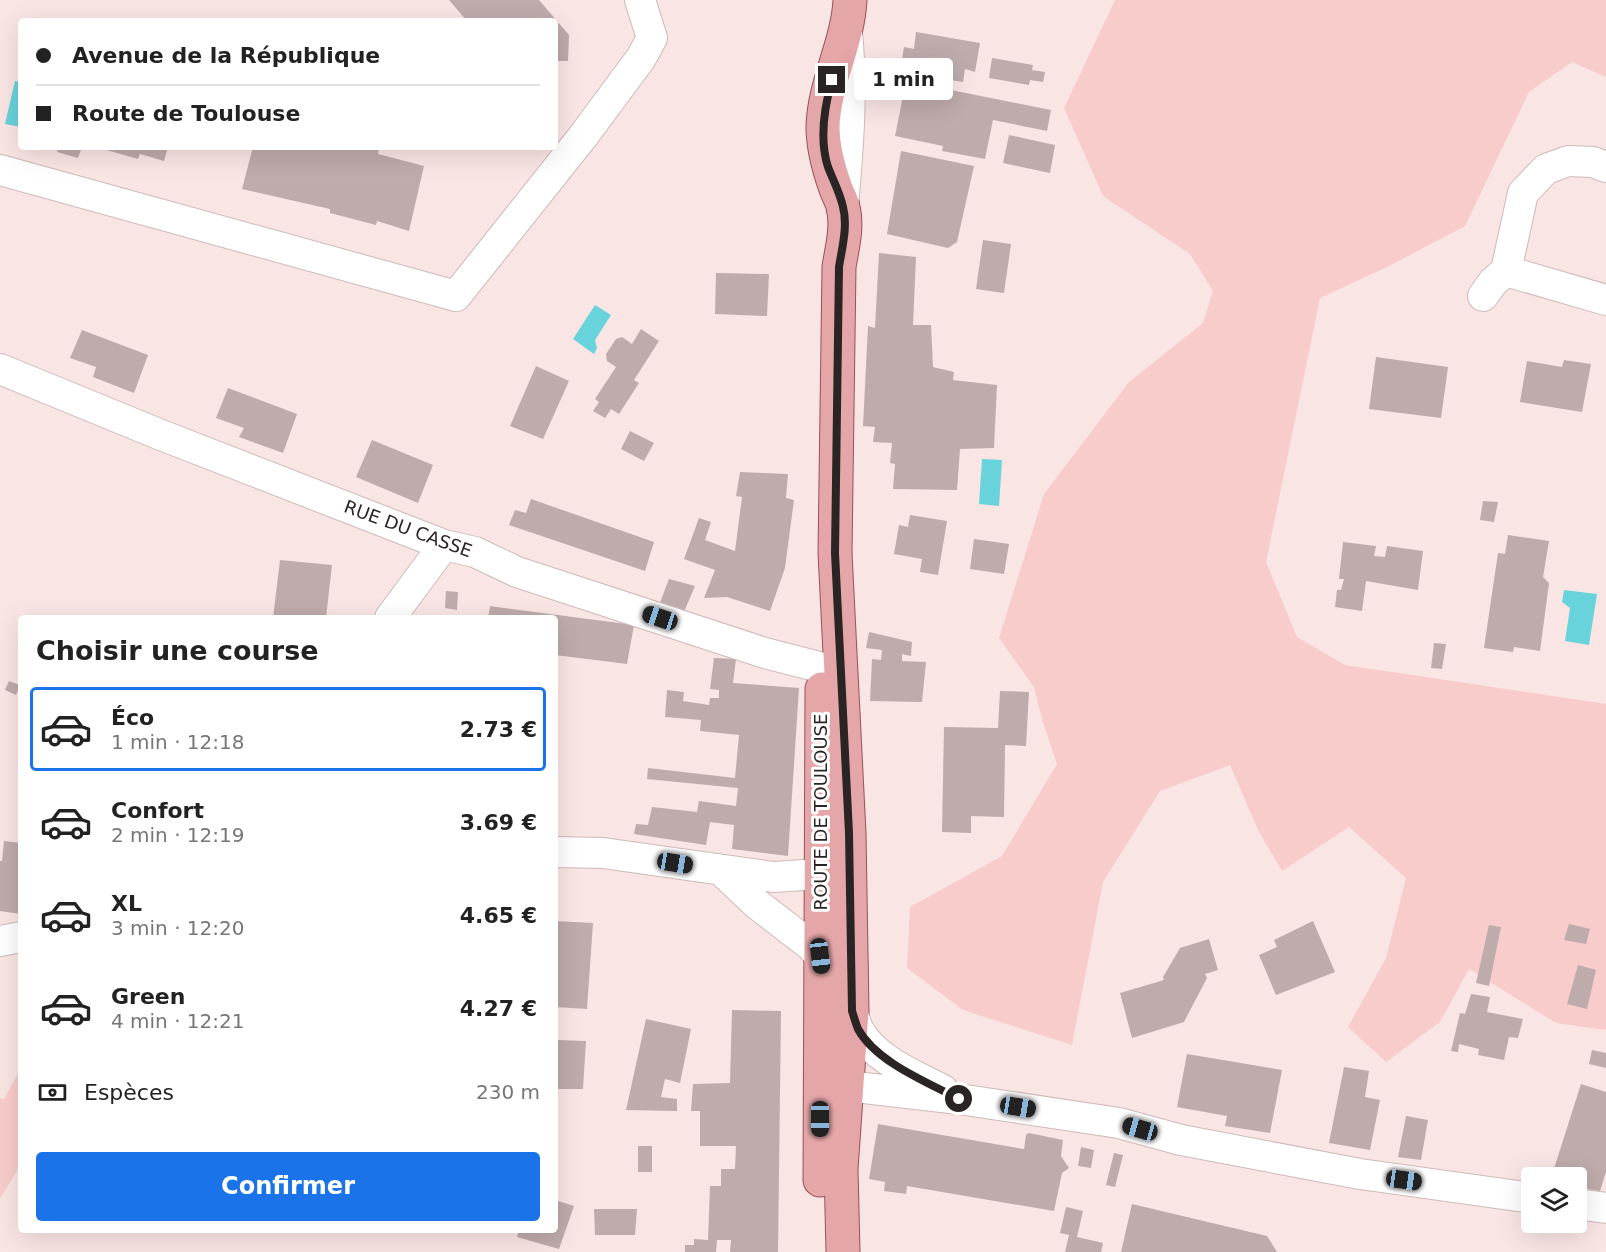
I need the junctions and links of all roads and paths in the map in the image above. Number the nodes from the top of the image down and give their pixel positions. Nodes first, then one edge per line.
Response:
1 (640, 0) edge
2 (842, 9) edge
3 (1606, 168) edge
4 (0, 170) edge
5 (839, 267) junction
6 (1506, 271) junction
7 (1602, 294) edge
8 (1483, 296) dead end
9 (0, 369) edge
10 (444, 545) junction
11 (835, 553) junction
12 (392, 615) edge
13 (823, 668) junction
14 (558, 852) edge
15 (722, 871) junction
16 (820, 874) junction
17 (18, 938) edge
18 (0, 941) edge
19 (820, 956) junction
20 (851, 965) junction
21 (852, 1011) junction
22 (847, 1086) junction
23 (959, 1099) junction
24 (1521, 1196) edge
25 (1587, 1205) edge
26 (1606, 1208) edge
27 (824, 1252) edge
28 (843, 1252) edge

1 - 4 street
2 - 5 main road, ROUTE DE TOULOUSE
2 - 5 main road, ROUTE DE TOULOUSE
3 - 6 street
5 - 11 main road, ROUTE DE TOULOUSE
6 - 7 street
6 - 8 street
9 - 10 street, RUE DU CASSE
10 - 12 street
10 - 13 street, RUE DU CASSE
11 - 13 main road, ROUTE DE TOULOUSE
11 - 20 main road, ROUTE DE TOULOUSE
13 - 16 main road, ROUTE DE TOULOUSE
14 - 15 street
15 - 16 street
15 - 19 street
16 - 19 main road, ROUTE DE TOULOUSE
16 - 20 street
17 - 18 street
19 - 22 street
19 - 27 main road, ROUTE DE TOULOUSE
20 - 21 main road, ROUTE DE TOULOUSE
21 - 22 main road, ROUTE DE TOULOUSE
21 - 23 street
22 - 23 street
22 - 28 main road, ROUTE DE TOULOUSE
23 - 24 street
25 - 26 street

